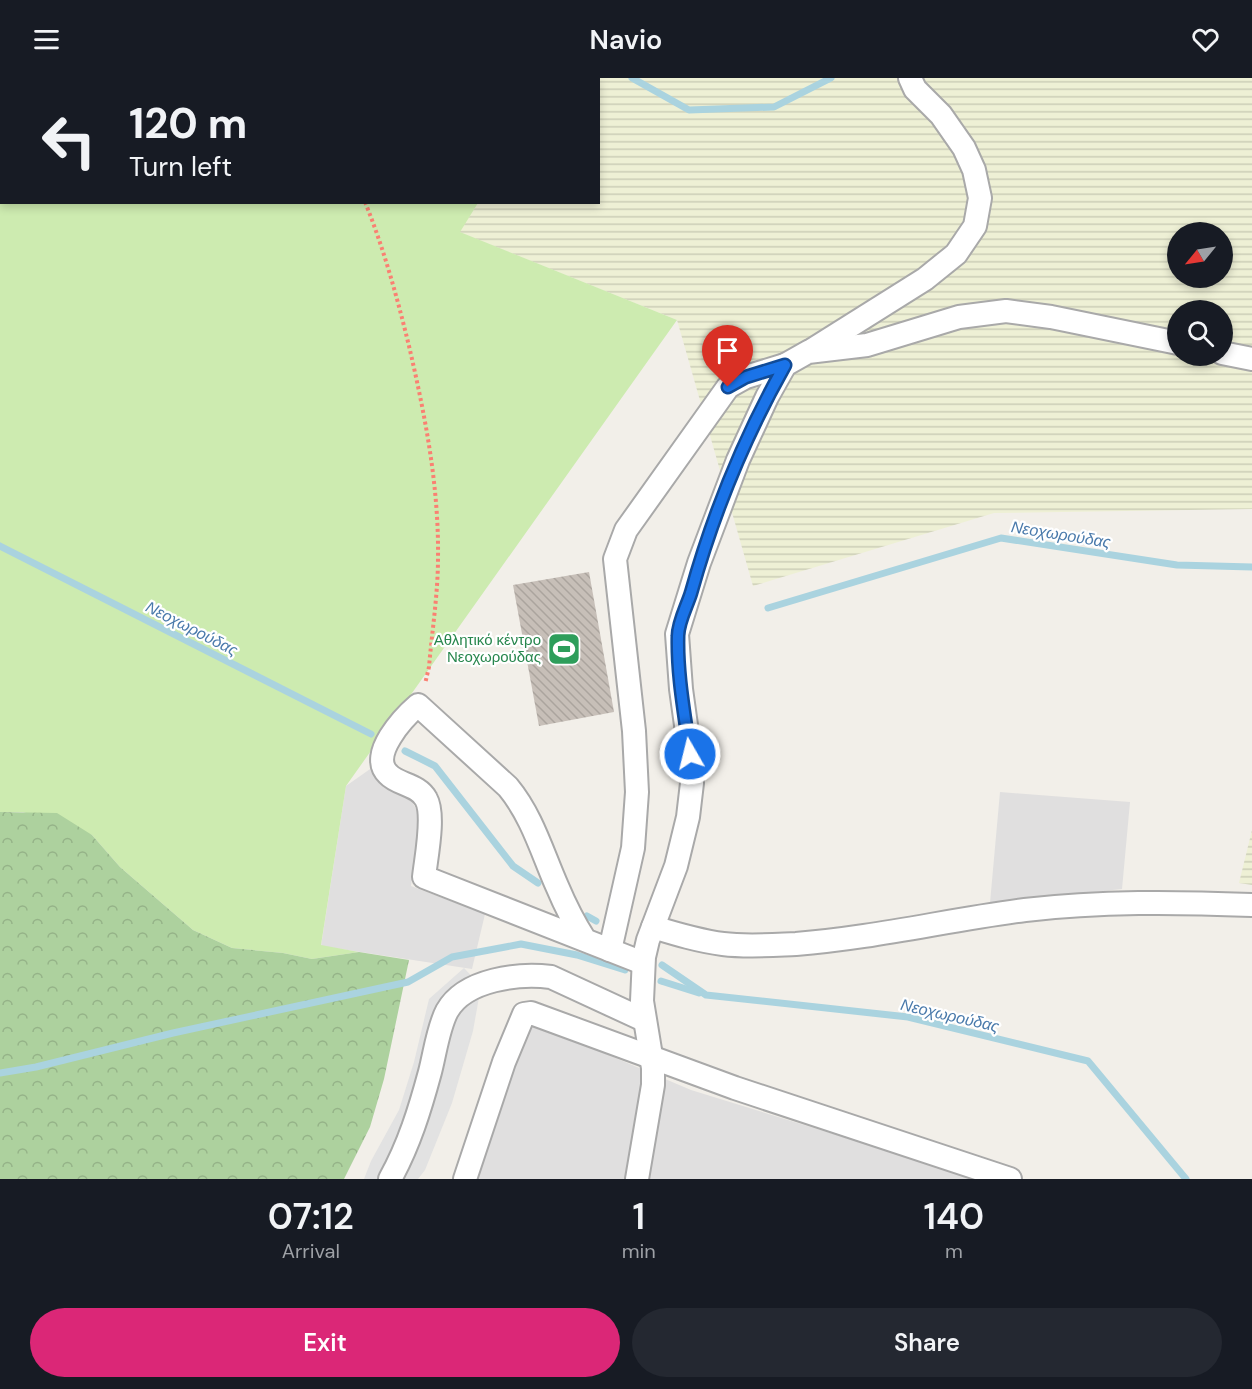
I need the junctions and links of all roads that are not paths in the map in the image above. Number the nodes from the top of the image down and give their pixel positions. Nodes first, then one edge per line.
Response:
1 (910, 78) edge
2 (1167, 341) edge
3 (808, 352) junction
4 (1233, 355) edge
5 (1252, 359) edge
6 (785, 365) junction
7 (1252, 905) edge
8 (653, 927) junction
9 (585, 940) junction
10 (610, 950) junction
11 (643, 963) junction
12 (644, 1020) junction
13 (651, 1058) junction
14 (1006, 1178) edge
15 (390, 1179) edge
16 (465, 1179) edge
17 (637, 1179) edge

1 - 3 street
2 - 3 street
3 - 6 street
4 - 5 street
6 - 8 street
6 - 10 street
7 - 8 street
8 - 11 street
9 - 9 street
9 - 10 street
10 - 11 street
11 - 12 street
12 - 13 street
12 - 15 street
13 - 14 street
13 - 16 street
13 - 17 street

